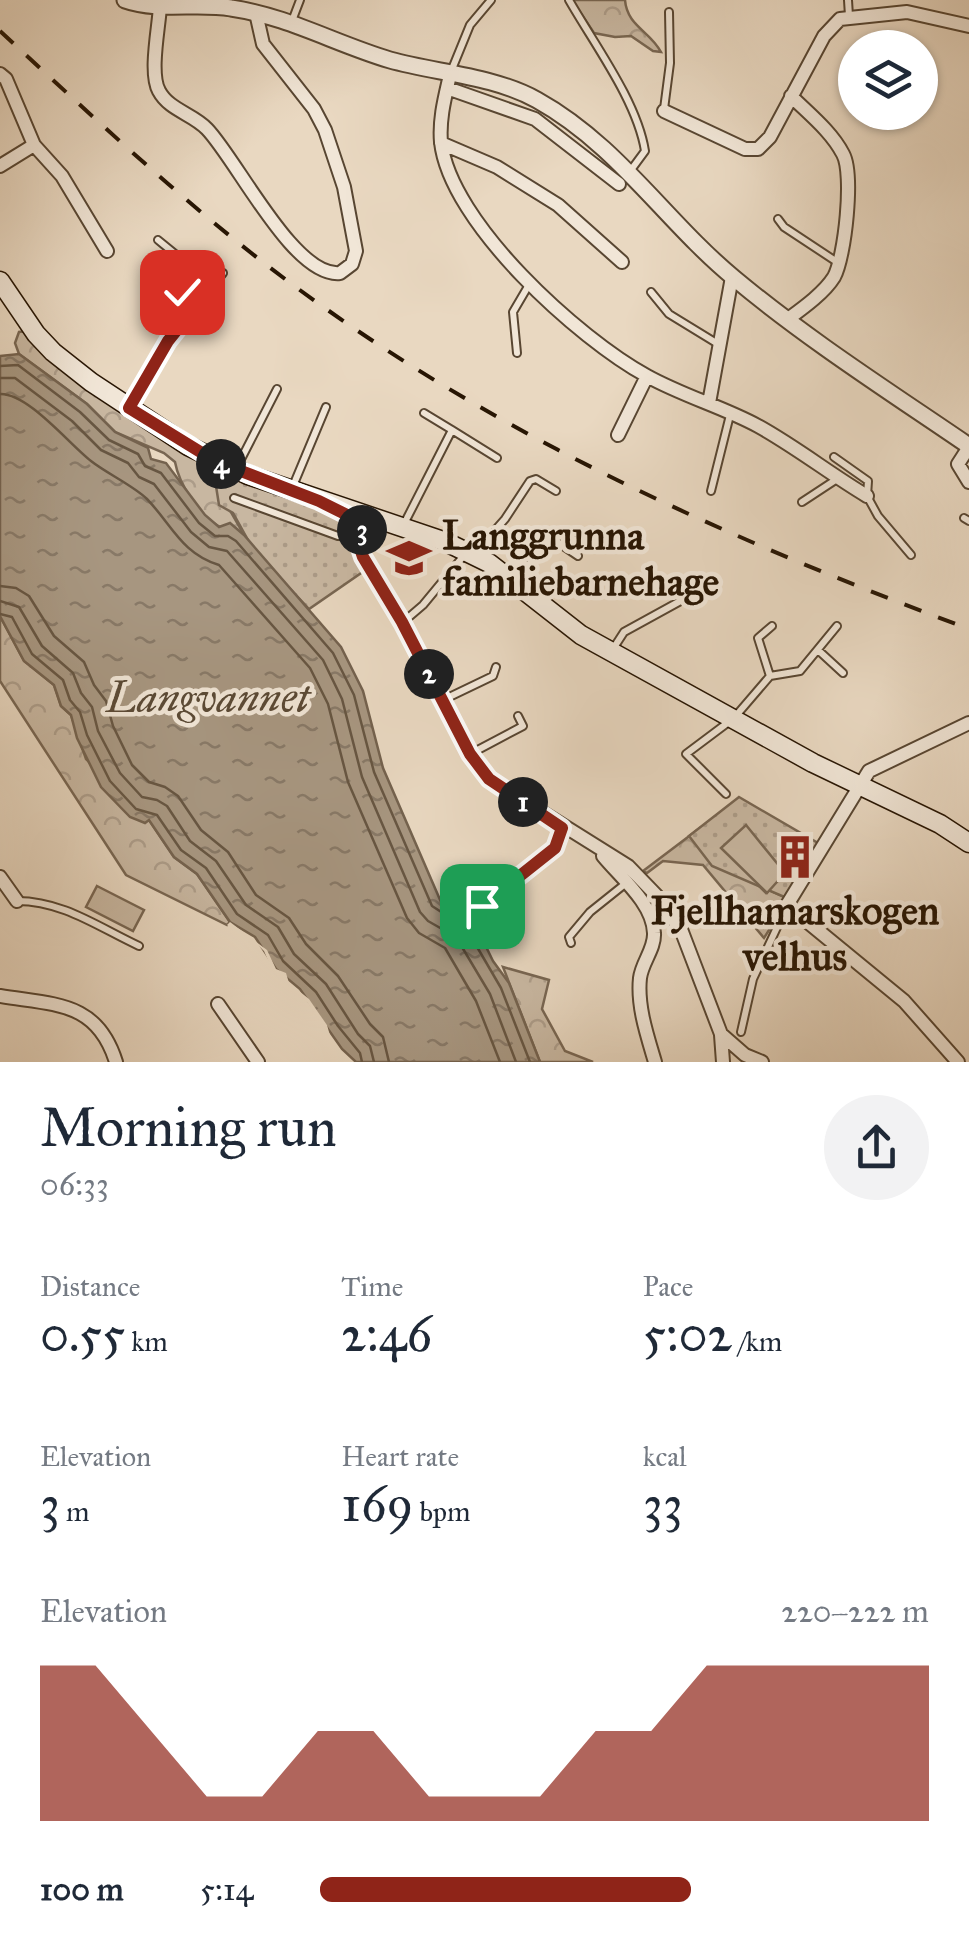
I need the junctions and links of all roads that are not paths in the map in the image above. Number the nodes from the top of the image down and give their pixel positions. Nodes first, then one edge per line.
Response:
1 (126, 0) edge
2 (300, 0) edge
3 (491, 0) edge
4 (569, 0) edge
5 (848, 0) edge
6 (229, 4) edge
7 (160, 6) junction
8 (907, 6) edge
9 (668, 12) dead end
10 (256, 13) junction
11 (849, 16) junction
12 (291, 22) junction
13 (969, 26) edge
14 (0, 74) edge
15 (448, 81) junction
16 (790, 96) junction
17 (664, 110) joint
18 (441, 143) junction
19 (34, 145) junction
20 (0, 166) edge
21 (624, 178) junction
22 (778, 219) dead end
23 (158, 240) dead end
24 (107, 251) dead end
25 (622, 262) dead end
26 (839, 263) junction
27 (222, 274) dead end
28 (732, 277) junction
29 (168, 278) dead end
30 (0, 281) edge
31 (531, 282) junction
32 (213, 285) junction
33 (651, 292) dead end
34 (188, 316) junction
35 (788, 319) junction
36 (720, 345) junction
37 (516, 354) dead end
38 (647, 376) junction
39 (277, 389) dead end
40 (709, 403) junction
41 (326, 407) dead end
42 (129, 408) junction
43 (424, 413) dead end
44 (731, 413) junction
45 (452, 430) junction
46 (618, 435) dead end
47 (969, 447) edge
48 (834, 457) dead end
49 (497, 458) dead end
50 (236, 470) junction
51 (838, 478) junction
52 (969, 482) edge
53 (556, 490) dead end
54 (711, 491) dead end
55 (290, 492) junction
56 (867, 496) junction
57 (234, 498) dead end
58 (802, 502) dead end
59 (362, 521) junction
60 (401, 530) junction
61 (559, 535) junction
62 (595, 547) dead end
63 (468, 553) junction
64 (911, 555) dead end
65 (578, 556) dead end
66 (514, 580) junction
67 (715, 582) dead end
68 (402, 623) junction
69 (772, 626) dead end
70 (838, 626) dead end
71 (818, 650) junction
72 (610, 651) junction
73 (496, 667) dead end
74 (842, 673) dead end
75 (770, 676) junction
76 (442, 700) junction
77 (518, 716) dead end
78 (734, 718) junction
79 (969, 723) edge
80 (470, 754) junction
81 (860, 786) junction
82 (726, 794) dead end
83 (562, 828) junction
84 (969, 844) edge
85 (597, 848) junction
86 (0, 876) edge
87 (628, 882) junction
88 (17, 901) joint
89 (787, 905) junction
90 (482, 906) dead end
91 (571, 943) dead end
92 (139, 946) dead end
93 (0, 996) edge
94 (218, 1004) dead end
95 (741, 1032) dead end
96 (722, 1034) junction
97 (116, 1062) edge
98 (258, 1062) edge
99 (655, 1062) edge
100 (723, 1062) edge
101 (762, 1062) edge
102 (958, 1062) edge

1 - 7 street
2 - 12 lane
3 - 15 lane
4 - 21 lane
5 - 11 lane
6 - 7 street
6 - 10 street
7 - 10 street
8 - 11 street
8 - 13 street
9 - 17 lane
10 - 12 street
11 - 16 street
12 - 15 street
14 - 19 street
15 - 18 street
15 - 21 street
16 - 17 street
16 - 26 street
18 - 25 street
18 - 31 street
19 - 20 street
19 - 24 street
21 - 28 street
22 - 26 lane
23 - 32 lane
26 - 35 street
27 - 32 lane
28 - 35 street
28 - 36 street
29 - 34 lane
30 - 42 main road
31 - 37 lane
31 - 38 street
32 - 34 lane
33 - 36 lane
34 - 42 lane
35 - 47 street
36 - 40 street
38 - 40 street
38 - 46 street
39 - 50 lane
40 - 44 street
41 - 55 lane
42 - 50 main road
43 - 45 lane
44 - 51 street
44 - 54 lane
45 - 49 lane
45 - 60 lane
47 - 52 street
48 - 56 lane
50 - 55 main road
51 - 56 street
51 - 58 lane
53 - 63 lane
55 - 59 main road
56 - 64 lane
57 - 59 lane
59 - 60 main road
59 - 68 street
60 - 63 main road
61 - 62 lane
61 - 65 lane
61 - 66 lane
63 - 66 main road
63 - 68 lane
66 - 72 main road
67 - 72 lane
68 - 76 street
69 - 75 lane
70 - 71 lane
71 - 74 lane
71 - 75 lane
72 - 78 main road
73 - 76 lane
75 - 78 lane
76 - 80 street
77 - 80 lane
78 - 81 main road
78 - 82 lane
79 - 81 street
80 - 83 street
81 - 84 main road
81 - 89 street
83 - 85 street
83 - 90 lane
85 - 87 street
85 - 96 street
86 - 88 street
87 - 91 lane
87 - 99 street
88 - 92 lane
89 - 95 lane
89 - 102 street
93 - 97 street
94 - 98 street
96 - 100 street
96 - 101 street

